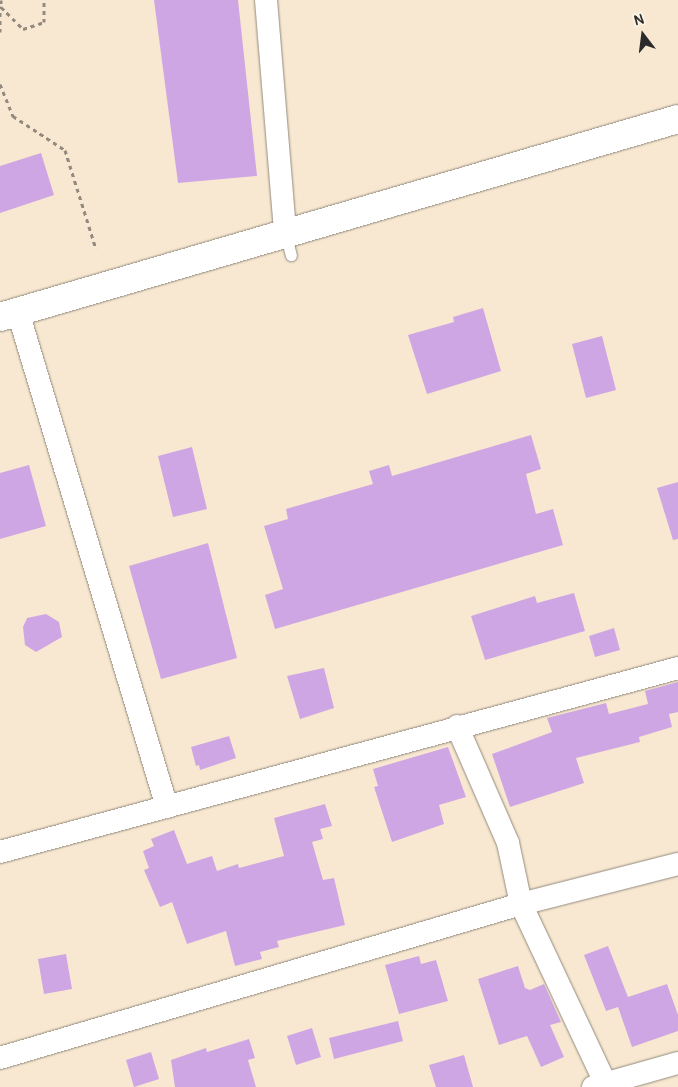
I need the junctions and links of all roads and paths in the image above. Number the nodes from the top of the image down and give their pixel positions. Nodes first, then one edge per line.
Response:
1 (1, 0) edge
2 (44, 0) edge
3 (266, 0) edge
4 (0, 7) edge
5 (0, 32) edge
6 (0, 84) edge
7 (678, 119) edge
8 (288, 245) junction
9 (96, 249) dead end
10 (9, 314) edge
11 (678, 668) edge
12 (457, 726) junction
13 (167, 808) junction
14 (0, 852) edge
15 (678, 864) edge
16 (521, 904) junction
17 (0, 1058) edge
18 (678, 1063) edge
19 (602, 1086) edge

1 - 4 path
2 - 4 path
3 - 8 street
4 - 5 path
6 - 9 path
7 - 8 main road
8 - 10 main road
10 - 13 street
11 - 12 street
12 - 13 street
12 - 16 street
13 - 14 street
15 - 16 street
16 - 17 street
16 - 19 street
18 - 19 street

